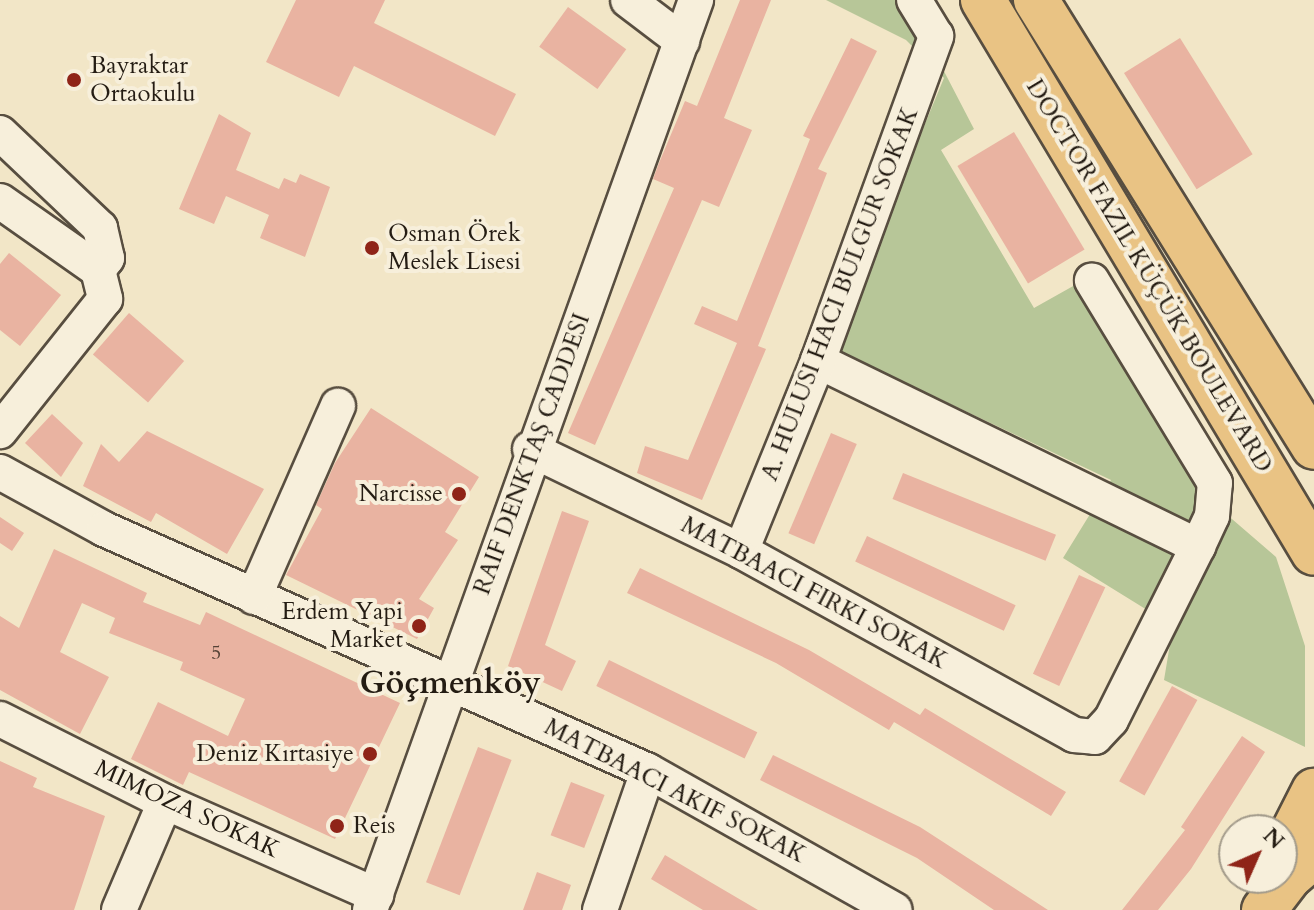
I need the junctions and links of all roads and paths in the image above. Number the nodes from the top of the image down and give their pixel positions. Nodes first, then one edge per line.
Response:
1 (628, 0) edge
2 (696, 0) edge
3 (914, 0) edge
4 (983, 0) edge
5 (1036, 0) edge
6 (682, 41) junction
7 (0, 133) edge
8 (0, 201) edge
9 (98, 270) junction
10 (1092, 281) dead end
11 (1251, 352) junction
12 (818, 361) junction
13 (338, 406) dead end
14 (1314, 424) edge
15 (0, 431) edge
16 (1314, 447) edge
17 (530, 449) junction
18 (0, 472) edge
19 (1198, 546) junction
20 (741, 551) junction
21 (1314, 553) edge
22 (254, 597) junction
23 (452, 679) junction
24 (0, 719) edge
25 (648, 771) junction
26 (1314, 791) edge
27 (165, 802) junction
28 (1298, 840) edge
29 (1267, 894) edge
30 (373, 902) edge
31 (119, 910) edge
32 (600, 910) edge
33 (895, 910) edge
34 (1253, 910) edge

1 - 6 street
2 - 6 street, RAIF DENKTAŞ CADDESI
3 - 12 street
4 - 21 main road
5 - 11 main road
6 - 17 street, RAIF DENKTAŞ CADDESI
7 - 9 street
8 - 9 street
9 - 15 street
10 - 19 street
11 - 14 main road
11 - 16 main road
12 - 19 street
12 - 20 street
13 - 22 street
17 - 20 street
17 - 23 street, RAIF DENKTAŞ CADDESI
18 - 22 street
19 - 20 street
22 - 23 street
23 - 25 street
23 - 30 street, RAIF DENKTAŞ CADDESI
24 - 27 street, MIMOZA SOKAK
25 - 32 street
25 - 33 street
26 - 28 main road
27 - 30 street, MIMOZA SOKAK
27 - 31 street
29 - 34 main road

